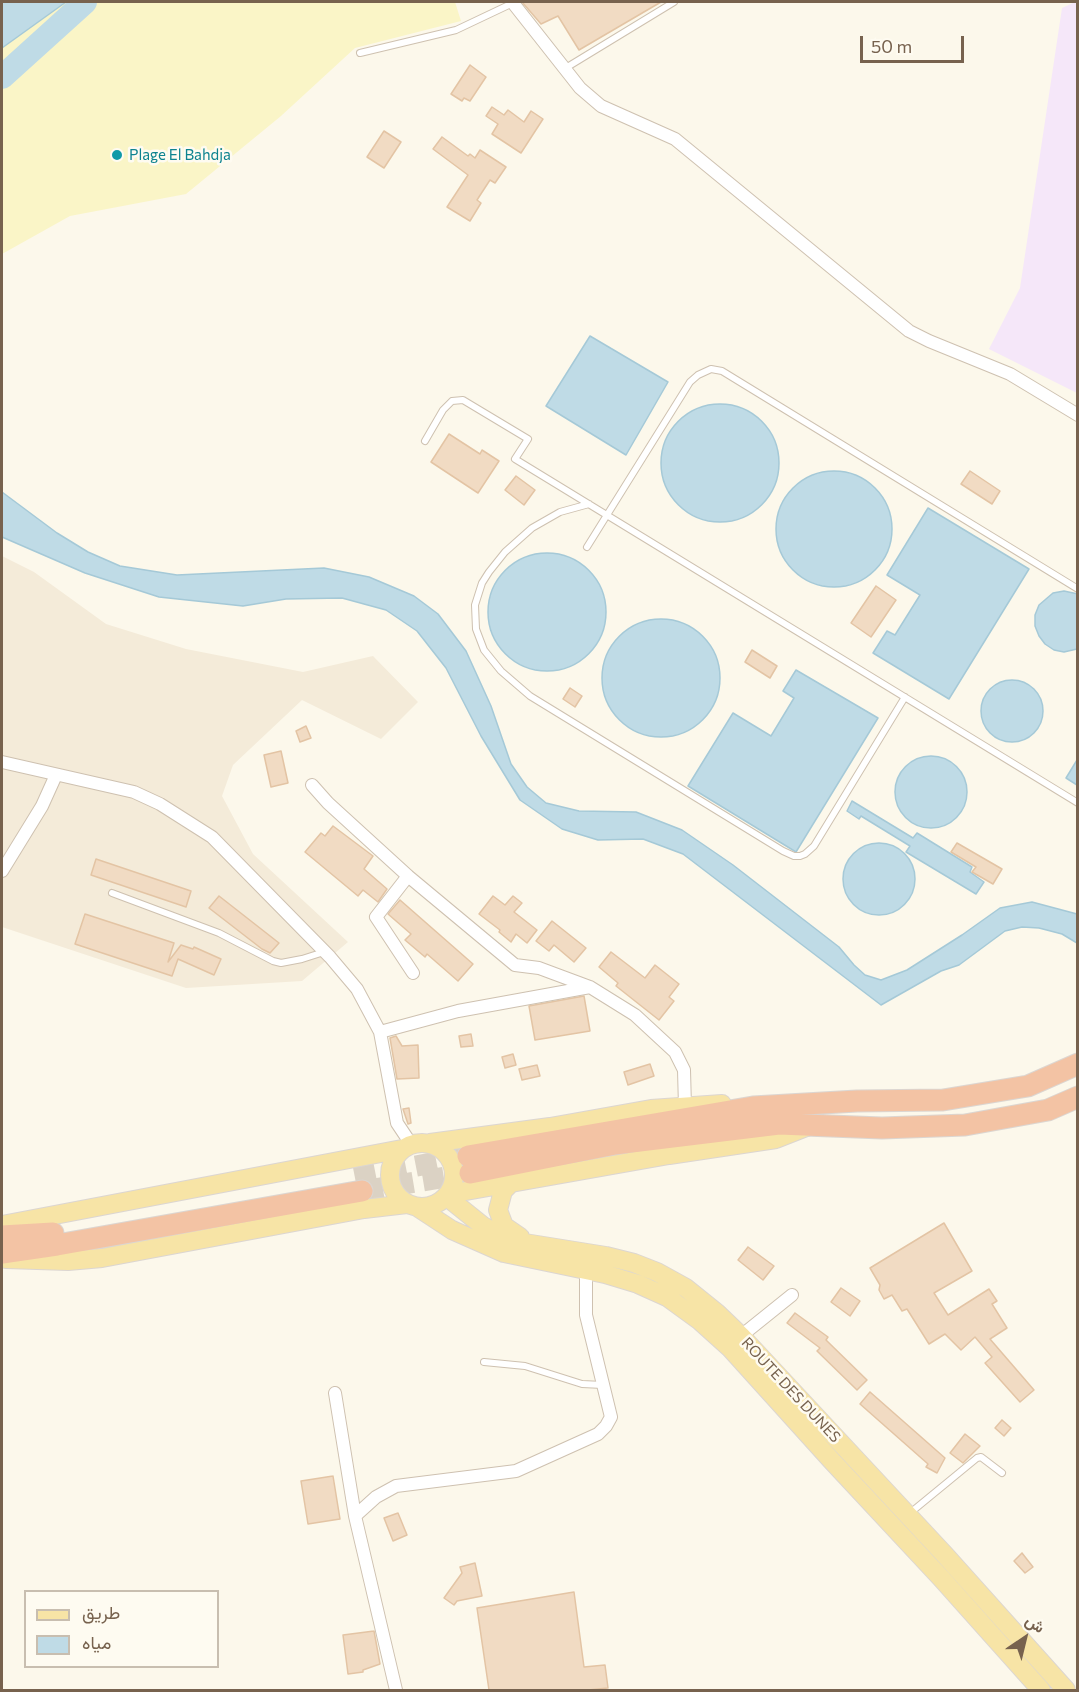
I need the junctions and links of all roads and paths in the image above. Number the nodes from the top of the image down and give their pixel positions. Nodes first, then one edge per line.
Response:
1 (674, 2) edge
2 (513, 3) joint
3 (360, 53) dead end
4 (564, 70) junction
5 (1077, 416) edge
6 (425, 441) dead end
7 (589, 504) junction
8 (608, 515) junction
9 (587, 547) dead end
10 (1077, 589) edge
11 (905, 697) junction
12 (2, 762) edge
13 (56, 775) junction
14 (312, 785) dead end
15 (1077, 803) edge
16 (2, 871) edge
17 (408, 876) junction
18 (112, 893) dead end
19 (325, 952) junction
20 (413, 973) dead end
21 (590, 987) junction
22 (380, 1032) junction
23 (1077, 1064) edge
24 (1077, 1097) edge
25 (685, 1107) junction
26 (753, 1107) junction
27 (813, 1124) junction
28 (414, 1146) junction
29 (510, 1184) junction
30 (448, 1195) junction
31 (412, 1205) junction
32 (2, 1225) edge
33 (2, 1236) edge
34 (534, 1245) junction
35 (2, 1252) edge
36 (2, 1258) edge
37 (586, 1271) junction
38 (792, 1295) dead end
39 (741, 1336) junction
40 (484, 1362) dead end
41 (604, 1385) junction
42 (335, 1393) dead end
43 (1002, 1473) dead end
44 (907, 1515) junction
45 (355, 1516) junction
46 (396, 1690) edge
47 (1041, 1690) edge
48 (1066, 1690) edge

1 - 4 lane
2 - 3 lane
2 - 4 street
4 - 5 street
6 - 7 lane
7 - 8 lane
7 - 11 lane
8 - 9 lane
8 - 10 lane
8 - 11 lane
11 - 15 lane
12 - 13 street
13 - 16 street
13 - 19 street
14 - 17 street
17 - 20 street
17 - 21 street
18 - 19 lane
19 - 22 street
21 - 22 street
21 - 25 street
22 - 28 street
23 - 26 highway
24 - 27 highway
25 - 26 main road
25 - 28 main road
26 - 27 highway
27 - 29 main road
28 - 30 main road
28 - 31 main road
28 - 32 main road
29 - 30 main road
29 - 34 main road
30 - 31 main road
30 - 34 main road, ROUTE DES DUNES
31 - 36 main road
31 - 37 main road, ROUTE DES DUNES
33 - 35 highway
34 - 39 main road, ROUTE DES DUNES
37 - 41 street
37 - 47 main road, ROUTE DES DUNES
38 - 39 street
39 - 44 main road, ROUTE DES DUNES
40 - 41 lane
41 - 45 street
42 - 45 street
43 - 44 lane
44 - 48 main road, ROUTE DES DUNES
45 - 46 street

